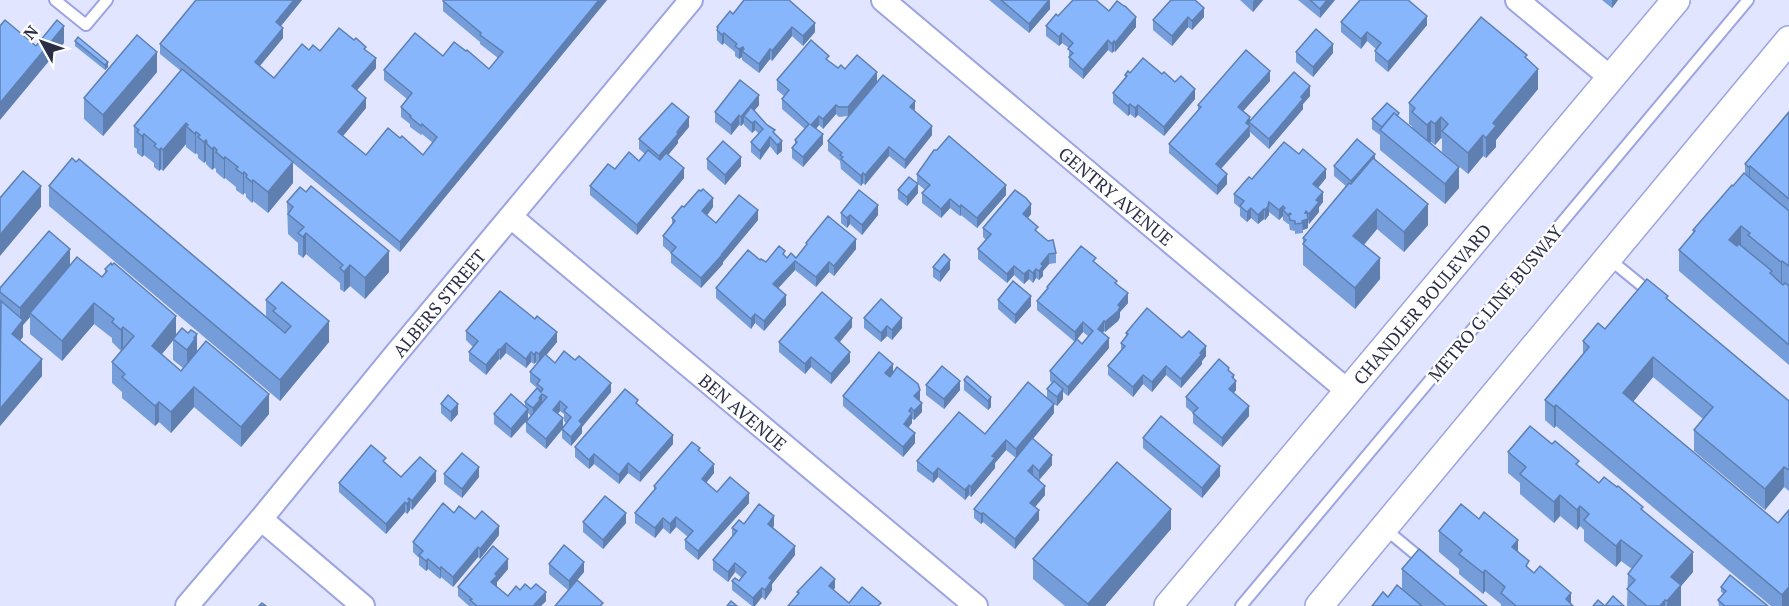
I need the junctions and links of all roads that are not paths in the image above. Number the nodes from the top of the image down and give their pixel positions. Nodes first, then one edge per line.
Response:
1 (55, 0) edge
2 (107, 0) edge
3 (691, 0) edge
4 (883, 0) edge
5 (1517, 0) edge
6 (1676, 0) edge
7 (1748, 0) edge
8 (1789, 40) edge
9 (1611, 78) junction
10 (511, 218) junction
11 (1608, 258) junction
12 (1663, 304) edge
13 (1349, 392) junction
14 (261, 519) junction
15 (1383, 528) junction
16 (1434, 570) edge
17 (188, 606) edge
18 (363, 606) edge
19 (976, 606) edge
20 (1168, 606) edge
21 (1241, 606) edge
22 (1319, 606) edge

1 - 2 lane
3 - 10 street, ALBERS STREET
4 - 13 street, GENTRY AVENUE
5 - 9 street
6 - 9 street, CHANDLER BOULEVARD
7 - 21 lane, METRO G LINE BUSWAY
8 - 11 street
9 - 13 street, CHANDLER BOULEVARD
10 - 14 street, ALBERS STREET
10 - 19 street, BEN AVENUE
11 - 12 lane
11 - 15 street
13 - 20 street, CHANDLER BOULEVARD
14 - 17 street, ALBERS STREET
14 - 18 street
15 - 16 lane
15 - 22 street

